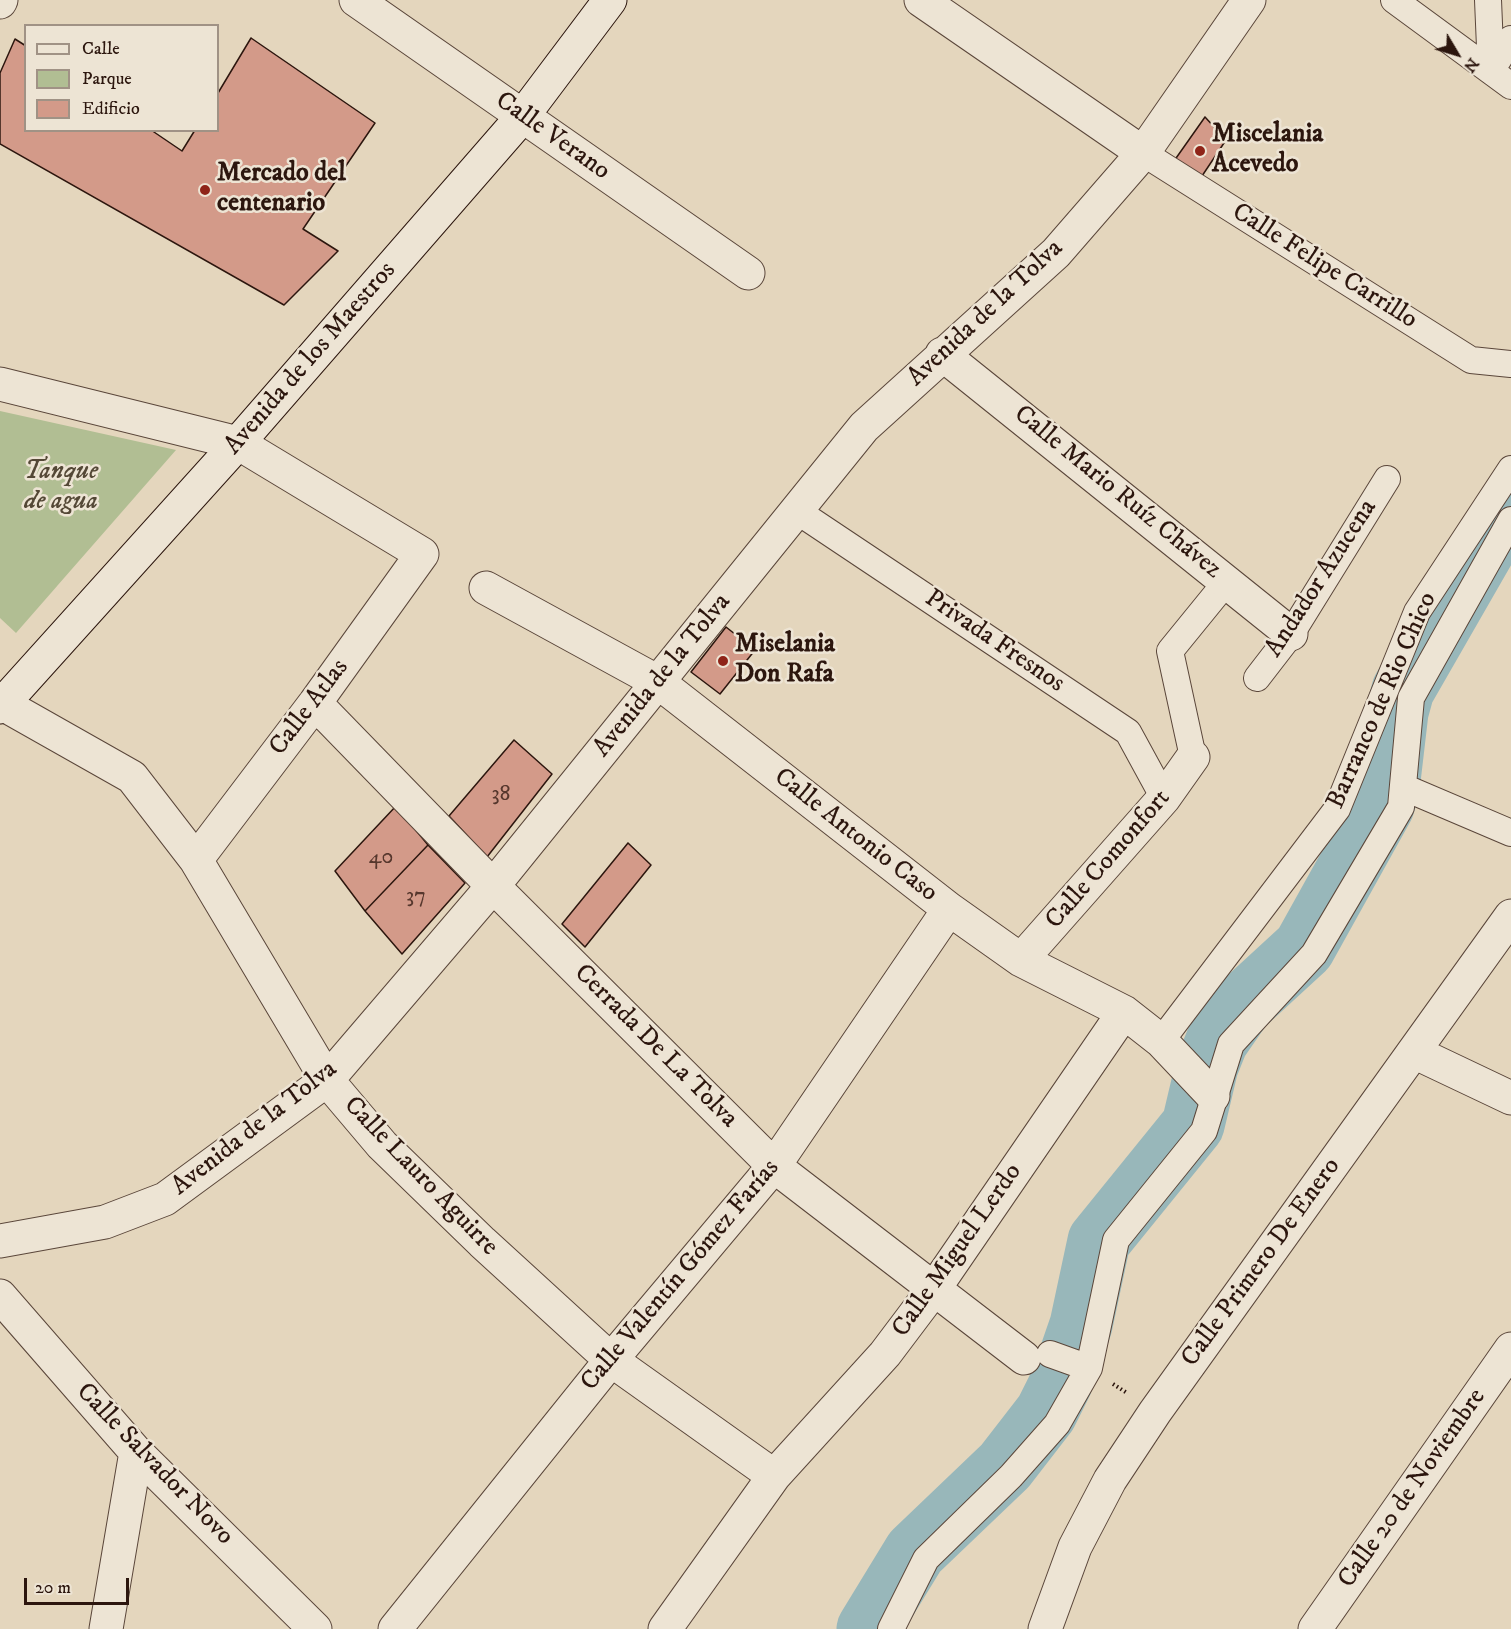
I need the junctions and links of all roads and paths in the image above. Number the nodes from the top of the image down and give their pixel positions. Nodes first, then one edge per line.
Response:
1 (356, 0) edge
2 (610, 0) edge
3 (921, 0) edge
4 (1249, 0) edge
5 (1394, 0) edge
6 (1488, 0) edge
7 (1511, 39) edge
8 (1491, 71) junction
9 (1511, 86) edge
10 (522, 117) junction
11 (1143, 153) junction
12 (748, 273) dead end
13 (942, 354) junction
14 (1511, 364) edge
15 (0, 384) edge
16 (238, 443) junction
17 (1511, 469) edge
18 (1387, 479) dead end
19 (797, 511) junction
20 (1511, 520) edge
21 (1227, 581) junction
22 (486, 588) dead end
23 (1291, 634) junction
24 (1257, 678) dead end
25 (658, 682) junction
26 (315, 703) junction
27 (1, 705) edge
28 (1193, 757) joint
29 (1403, 787) junction
30 (1164, 798) junction
31 (1511, 833) edge
32 (196, 860) junction
33 (493, 886) junction
34 (949, 909) junction
35 (1511, 915) edge
36 (1021, 960) junction
37 (1124, 1012) junction
38 (1171, 1052) junction
39 (1414, 1052) junction
40 (327, 1080) junction
41 (1214, 1096) junction
42 (1511, 1098) edge
43 (774, 1166) junction
44 (0, 1241) edge
45 (934, 1289) junction
46 (0, 1296) edge
47 (1511, 1349) edge
48 (1037, 1356) joint
49 (611, 1360) junction
50 (1089, 1368) junction
51 (1155, 1412) junction
52 (136, 1452) junction
53 (774, 1476) junction
54 (106, 1629) edge
55 (315, 1629) edge
56 (395, 1629) edge
57 (664, 1629) edge
58 (891, 1629) edge
59 (1045, 1629) edge
60 (1315, 1629) edge

1 - 10 street, Calle Verano
2 - 10 street, Avenida de los Maestros
3 - 11 street
4 - 11 street, Avenida de la Tolva
5 - 8 street
6 - 8 street
7 - 8 street
8 - 9 street
10 - 12 street, Calle Verano
10 - 16 street, Avenida de los Maestros
11 - 13 street, Avenida de la Tolva
11 - 14 street, Calle Felipe Carrillo
13 - 19 street, Avenida de la Tolva
13 - 21 street, Calle Mario Ruíz Chávez
15 - 16 street
16 - 26 street, Calle Atlas
16 - 27 street, Avenida de los Maestros
17 - 38 street, Barranco de Rio Chico
18 - 23 street, Andador Azucena
19 - 25 street, Avenida de la Tolva
19 - 30 street, Privada Fresnos
20 - 29 street
21 - 23 street, Calle Mario Ruíz Chávez
21 - 28 street
22 - 25 street, Calle Antonio Caso
23 - 24 street, Andador Azucena
25 - 33 street, Avenida de la Tolva
25 - 34 street, Calle Antonio Caso
26 - 32 street, Calle Atlas
26 - 33 street, Cerrada De La Tolva
27 - 32 street, Calle Lauro Aguirre
28 - 30 street, Calle Comonfort
29 - 31 street
29 - 41 street
30 - 36 street, Calle Comonfort
32 - 40 street, Calle Lauro Aguirre
33 - 40 street, Avenida de la Tolva
33 - 43 street, Cerrada De La Tolva
34 - 36 street, Calle Antonio Caso
34 - 43 street, Calle Valentín Gómez Farías
35 - 39 street, Calle Primero De Enero
36 - 37 street, Calle Antonio Caso
37 - 38 street, Calle Antonio Caso
37 - 45 street, Calle Miguel Lerdo
38 - 41 street, Calle Antonio Caso
39 - 42 street
39 - 51 street, Calle Primero De Enero
40 - 44 street, Avenida de la Tolva
40 - 49 street, Calle Lauro Aguirre
41 - 50 street
43 - 45 street, Cerrada De La Tolva
43 - 49 street, Calle Valentín Gómez Farías
45 - 48 street, Cerrada De La Tolva
45 - 53 street, Calle Miguel Lerdo
46 - 52 street, Calle Salvador Novo
47 - 60 street, Calle 20 de Noviembre
48 - 50 street, Cerrada De La Tolva
49 - 53 street, Calle Lauro Aguirre
49 - 56 street, Calle Valentín Gómez Farías
50 - 51 path
50 - 58 street
51 - 59 street, Calle Primero De Enero
52 - 54 street
52 - 55 street, Calle Salvador Novo
53 - 57 street, Calle Miguel Lerdo

